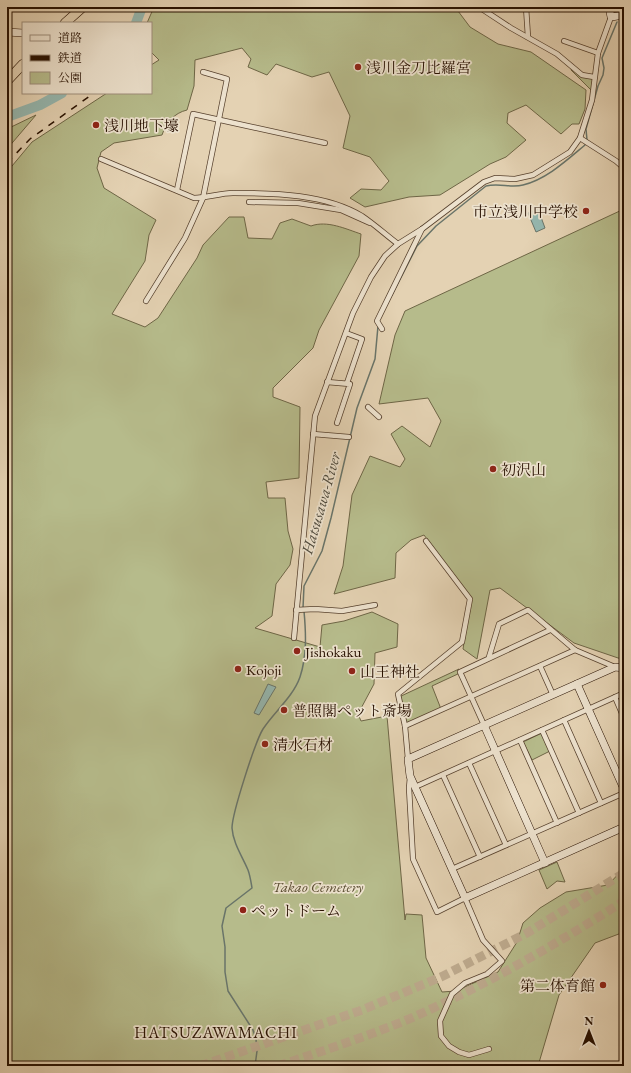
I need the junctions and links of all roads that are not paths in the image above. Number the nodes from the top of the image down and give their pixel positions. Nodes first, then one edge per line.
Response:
1 (83, 7) edge
2 (479, 7) edge
3 (526, 7) edge
4 (609, 7) edge
5 (624, 15) edge
6 (611, 16) junction
7 (66, 22) edge
8 (7, 32) edge
9 (22, 33) edge
10 (528, 37) junction
11 (564, 40) dead end
12 (598, 53) junction
13 (22, 65) edge
14 (203, 72) dead end
15 (594, 77) junction
16 (7, 81) edge
17 (219, 120) junction
18 (581, 139) junction
19 (325, 143) dead end
20 (101, 159) dead end
21 (624, 168) edge
22 (177, 190) junction
23 (203, 198) junction
24 (249, 202) dead end
25 (372, 224) junction
26 (422, 229) junction
27 (398, 244) junction
28 (146, 301) dead end
29 (382, 329) dead end
30 (346, 333) junction
31 (327, 382) junction
32 (347, 384) junction
33 (368, 407) dead end
34 (379, 417) dead end
35 (337, 423) dead end
36 (314, 434) junction
37 (349, 437) dead end
38 (426, 541) dead end
39 (375, 605) dead end
40 (296, 610) junction
41 (550, 630) junction
42 (294, 638) dead end
43 (575, 650) junction
44 (489, 657) junction
45 (540, 666) junction
46 (615, 667) junction
47 (624, 668) edge
48 (577, 684) junction
49 (624, 693) edge
50 (553, 694) junction
51 (470, 696) junction
52 (615, 697) junction
53 (589, 709) junction
54 (624, 718) edge
55 (564, 720) junction
56 (484, 725) junction
57 (405, 726) junction
58 (542, 730) junction
59 (520, 740) junction
60 (495, 751) junction
61 (408, 759) junction
62 (468, 763) junction
63 (443, 775) junction
64 (410, 776) junction
65 (415, 787) junction
66 (624, 789) edge
67 (624, 793) edge
68 (601, 803) junction
69 (579, 813) junction
70 (556, 823) junction
71 (624, 828) edge
72 (532, 834) junction
73 (506, 845) junction
74 (480, 857) junction
75 (545, 863) junction
76 (452, 869) junction
77 (465, 898) junction
78 (489, 1049) dead end

1 - 7 highway
2 - 10 street
3 - 10 street
4 - 6 street
5 - 6 street
6 - 12 street
8 - 9 street
10 - 15 street
11 - 12 street
12 - 15 street
13 - 16 highway
14 - 17 street
15 - 18 street
17 - 19 street
17 - 22 street
17 - 23 street
18 - 21 street
18 - 26 street
20 - 22 street
22 - 23 street
23 - 25 street
23 - 28 street
24 - 25 street
25 - 27 street
26 - 27 street
26 - 29 street
27 - 30 street
30 - 31 street
30 - 32 street
31 - 32 street
31 - 36 street
32 - 35 street
33 - 34 street
36 - 37 street
36 - 40 street
38 - 57 street
39 - 40 street
40 - 42 street
41 - 43 street
41 - 44 street
41 - 44 street
43 - 45 street
43 - 46 street
44 - 51 street
45 - 50 street
45 - 51 street
46 - 47 street
46 - 48 street
48 - 50 street
48 - 53 street
49 - 52 street
50 - 56 street
51 - 56 street
51 - 57 street
52 - 53 street
52 - 54 street
53 - 55 street
53 - 66 street
55 - 58 street
55 - 68 street
56 - 60 street
56 - 61 street
57 - 61 street
58 - 59 street
58 - 69 street
59 - 60 street
59 - 70 street
60 - 62 street
60 - 72 street
61 - 64 street
62 - 63 street
62 - 73 street
63 - 65 street
63 - 74 street
64 - 65 street
64 - 77 street
65 - 76 street
67 - 68 street
68 - 69 street
69 - 70 street
70 - 72 street
71 - 75 street
72 - 73 street
72 - 75 street
73 - 74 street
74 - 76 street
75 - 77 street
76 - 77 street
77 - 78 street

